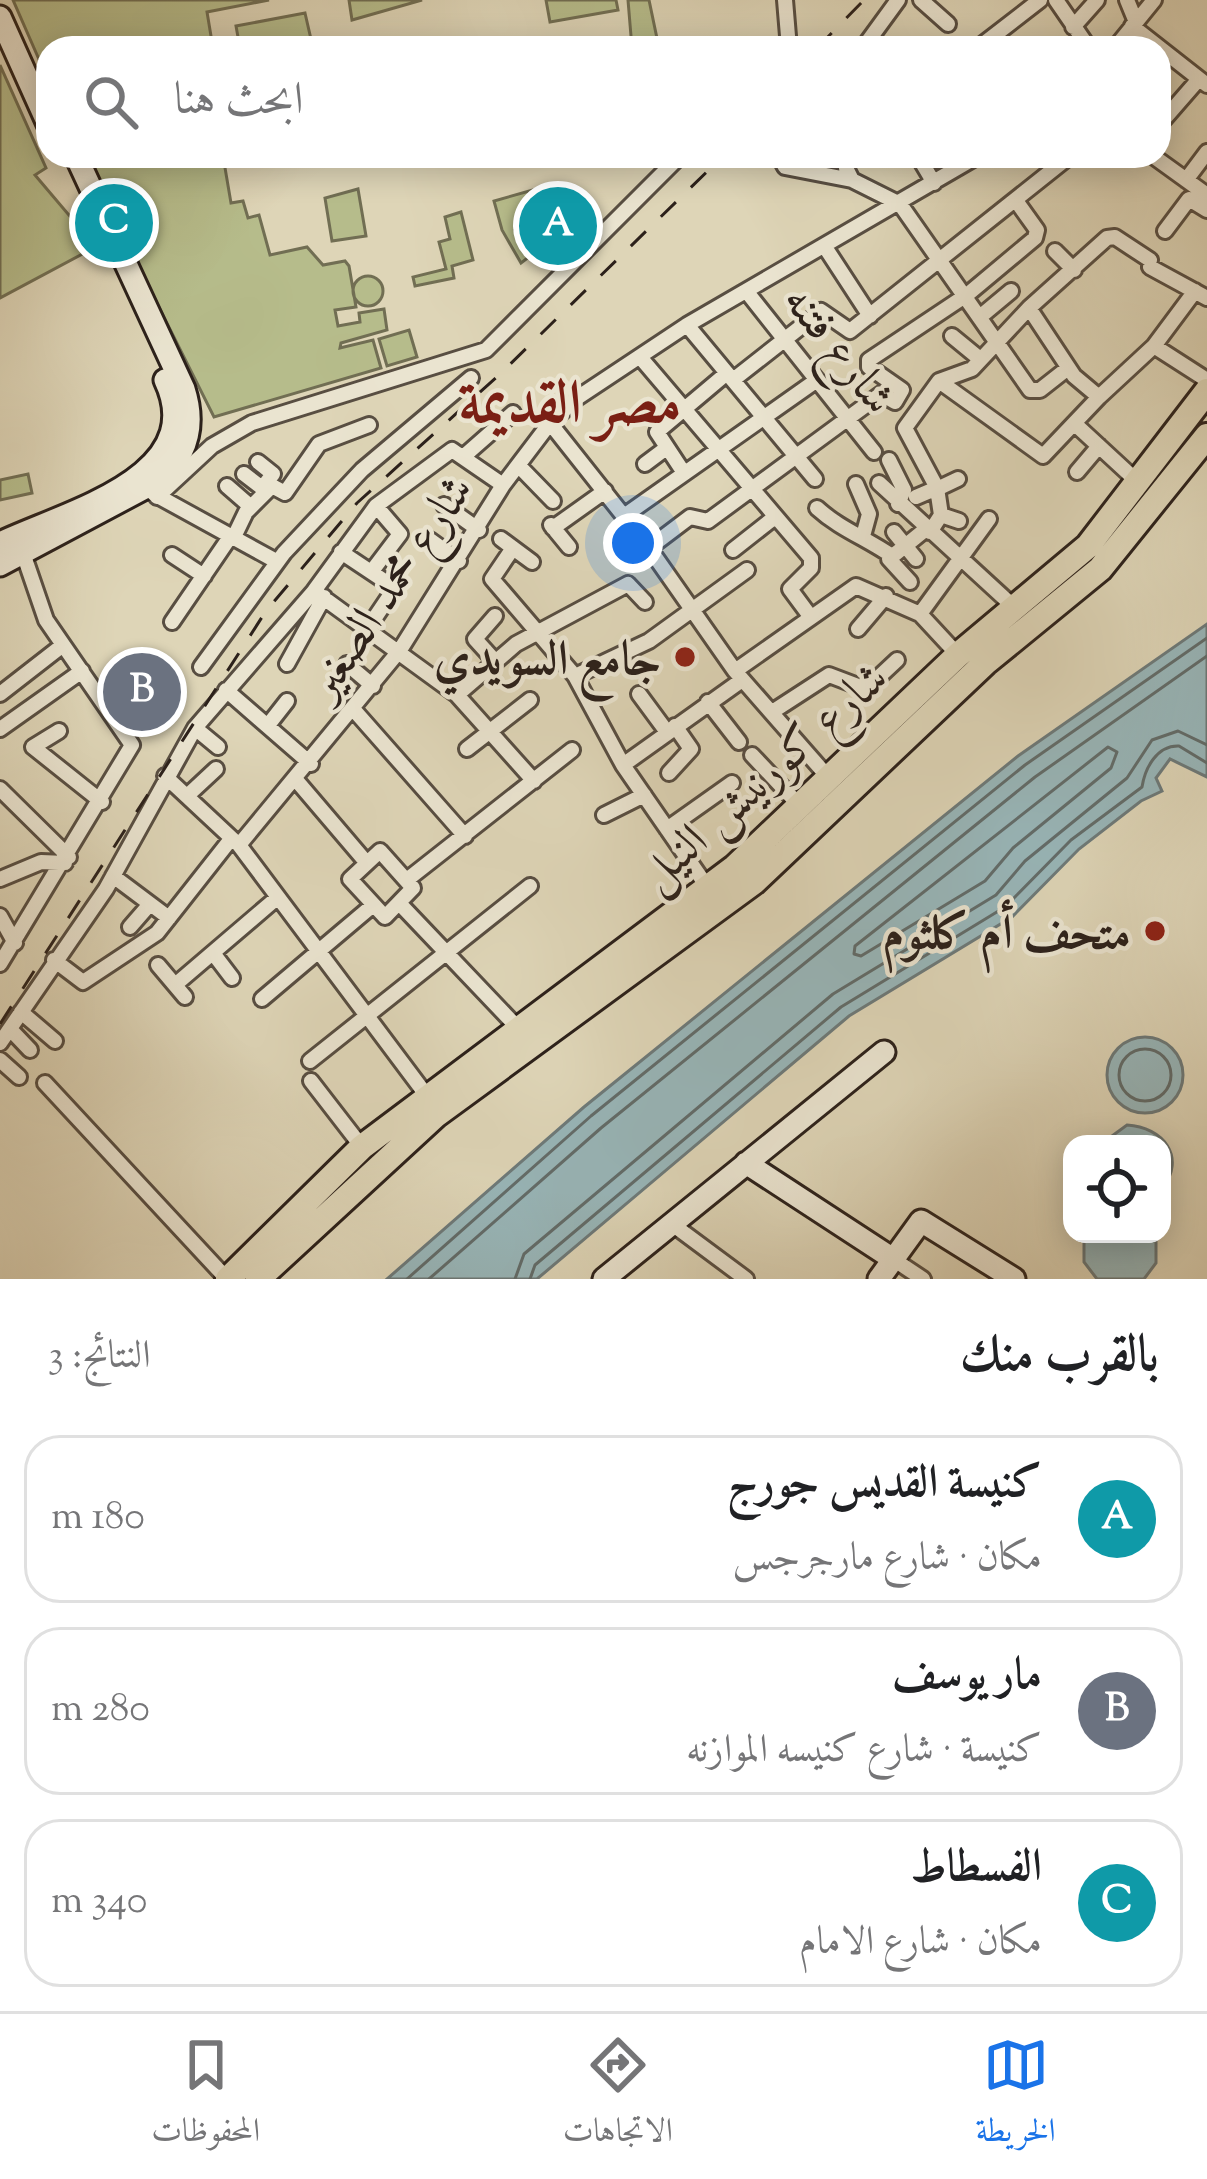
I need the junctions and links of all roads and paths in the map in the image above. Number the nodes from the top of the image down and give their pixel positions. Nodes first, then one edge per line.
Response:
1 (6, 0) edge
2 (898, 0) edge
3 (1040, 0) edge
4 (1056, 0) edge
5 (1097, 0) edge
6 (1127, 0) edge
7 (1154, 0) edge
8 (788, 2) edge
9 (928, 7) edge
10 (0, 17) edge
11 (948, 24) dead end
12 (1134, 24) junction
13 (1073, 27) junction
14 (789, 36) edge
15 (872, 36) edge
16 (994, 36) edge
17 (1080, 36) edge
18 (1124, 36) edge
19 (1148, 36) edge
20 (1171, 55) edge
21 (36, 66) edge
22 (1203, 82) edge
23 (36, 97) edge
24 (1171, 113) edge
25 (1207, 152) edge
26 (67, 168) edge
27 (81, 168) edge
28 (668, 168) edge
29 (790, 168) edge
30 (846, 168) edge
31 (925, 168) edge
32 (959, 168) edge
33 (1056, 168) edge
34 (1170, 168) edge
35 (852, 180) junction
36 (1186, 180) junction
37 (934, 183) junction
38 (1207, 196) edge
39 (1017, 202) junction
40 (900, 204) junction
41 (1207, 210) edge
42 (1166, 231) dead end
43 (825, 247) junction
44 (1055, 251) dead end
45 (943, 261) junction
46 (1074, 270) junction
47 (1011, 291) dead end
48 (747, 292) junction
49 (968, 294) junction
50 (1201, 295) edge
51 (1029, 308) junction
52 (870, 316) junction
53 (981, 316) junction
54 (687, 325) junction
55 (952, 336) dead end
56 (784, 338) junction
57 (996, 340) junction
58 (1154, 346) junction
59 (640, 356) junction
60 (980, 359) junction
61 (1068, 368) junction
62 (730, 376) junction
63 (471, 378) dead end
64 (817, 380) junction
65 (1207, 380) edge
66 (939, 381) junction
67 (1207, 391) edge
68 (1099, 397) junction
69 (684, 406) junction
70 (513, 413) dead end
71 (764, 417) junction
72 (847, 418) junction
73 (550, 424) junction
74 (1076, 424) junction
75 (369, 425) dead end
76 (1207, 436) edge
77 (1099, 446) junction
78 (720, 448) junction
79 (665, 449) junction
80 (874, 452) dead end
81 (458, 454) junction
82 (796, 457) junction
83 (889, 460) dead end
84 (258, 462) dead end
85 (644, 464) dead end
86 (518, 465) junction
87 (1076, 472) dead end
88 (684, 473) junction
89 (244, 474) dead end
90 (815, 479) dead end
91 (958, 479) dead end
92 (879, 483) dead end
93 (856, 484) dead end
94 (1140, 484) junction
95 (503, 485) junction
96 (227, 486) dead end
97 (147, 488) junction
98 (268, 489) junction
99 (752, 489) junction
100 (937, 489) junction
101 (604, 491) junction
102 (553, 501) dead end
103 (898, 504) junction
104 (444, 505) dead end
105 (250, 506) junction
106 (376, 506) junction
107 (817, 508) dead end
108 (624, 516) junction
109 (776, 517) junction
110 (926, 517) junction
111 (989, 519) dead end
112 (959, 521) dead end
113 (478, 530) junction
114 (894, 532) dead end
115 (863, 536) junction
116 (232, 538) junction
117 (430, 541) dead end
118 (0, 543) edge
119 (568, 547) dead end
120 (649, 548) junction
121 (733, 550) dead end
122 (898, 551) junction
123 (341, 552) junction
124 (23, 553) junction
125 (172, 555) dead end
126 (962, 556) junction
127 (916, 559) dead end
128 (275, 561) junction
129 (459, 561) junction
130 (532, 562) dead end
131 (0, 565) edge
132 (747, 570) dead end
133 (372, 572) junction
134 (204, 576) junction
135 (910, 582) dead end
136 (319, 594) junction
137 (886, 596) junction
138 (645, 602) dead end
139 (1014, 607) junction
140 (695, 610) junction
141 (920, 614) junction
142 (495, 616) dead end
143 (810, 616) junction
144 (172, 622) dead end
145 (368, 628) junction
146 (857, 629) dead end
147 (542, 632) junction
148 (63, 645) junction
149 (400, 650) junction
150 (958, 655) junction
151 (494, 660) junction
152 (897, 661) dead end
153 (287, 664) dead end
154 (347, 664) dead end
155 (201, 668) dead end
156 (82, 671) junction
157 (738, 675) junction
158 (574, 676) junction
159 (373, 686) junction
160 (226, 690) junction
161 (0, 694) edge
162 (457, 694) junction
163 (639, 694) dead end
164 (530, 700) dead end
165 (287, 701) dead end
166 (708, 701) junction
167 (354, 710) junction
168 (772, 712) junction
169 (268, 724) junction
170 (195, 728) junction
171 (0, 729) edge
172 (671, 729) junction
173 (59, 731) dead end
174 (490, 731) junction
175 (740, 742) dead end
176 (218, 747) dead end
177 (467, 748) dead end
178 (572, 750) dead end
179 (752, 755) dead end
180 (311, 764) junction
181 (622, 765) junction
182 (216, 769) dead end
183 (669, 772) dead end
184 (165, 776) junction
185 (828, 777) junction
186 (297, 781) junction
187 (534, 781) junction
188 (732, 784) dead end
189 (0, 789) edge
190 (644, 795) junction
191 (187, 796) junction
192 (102, 802) junction
193 (800, 805) junction
194 (604, 814) dead end
195 (667, 829) junction
196 (465, 836) junction
197 (235, 842) junction
198 (68, 860) junction
199 (366, 862) junction
200 (112, 876) junction
201 (0, 879) edge
202 (408, 879) junction
203 (530, 886) dead end
204 (708, 888) junction
205 (278, 897) junction
206 (149, 904) junction
207 (400, 904) junction
208 (372, 906) junction
209 (0, 916) edge
210 (169, 918) junction
211 (130, 927) dead end
212 (15, 943) junction
213 (213, 953) junction
214 (318, 953) junction
215 (446, 953) junction
216 (54, 960) junction
217 (0, 964) edge
218 (158, 965) dead end
219 (232, 978) dead end
220 (262, 999) dead end
221 (21, 1012) junction
222 (365, 1020) junction
223 (517, 1027) junction
224 (10, 1029) junction
225 (55, 1041) dead end
226 (0, 1043) edge
227 (30, 1050) dead end
228 (884, 1052) dead end
229 (0, 1060) edge
230 (310, 1061) dead end
231 (19, 1077) dead end
232 (311, 1081) dead end
233 (45, 1083) dead end
234 (427, 1096) junction
235 (362, 1147) junction
236 (746, 1163) junction
237 (672, 1224) junction
238 (893, 1259) junction
239 (227, 1279) edge
240 (257, 1279) edge
241 (604, 1279) edge
242 (746, 1279) edge
243 (879, 1279) edge
244 (923, 1279) edge
245 (1014, 1279) edge

1 - 21 main road
2 - 15 street
3 - 16 street
4 - 13 street
5 - 13 street
6 - 12 street
7 - 12 street
8 - 14 street
9 - 11 street
10 - 23 main road
12 - 18 street
12 - 19 street
13 - 17 street
20 - 22 street
22 - 24 street
25 - 36 street
26 - 97 main road
27 - 97 main road
28 - 97 street
29 - 35 street
30 - 35 street
31 - 37 street
32 - 37 street, شارع محمد الصغير
33 - 39 street
34 - 36 street
35 - 40 street
36 - 38 street
37 - 40 street, شارع محمد الصغير
39 - 45 street
39 - 49 street
40 - 43 street, شارع محمد الصغير
40 - 45 street
41 - 42 street
43 - 48 street, شارع محمد الصغير
43 - 52 street
44 - 46 street
45 - 49 street
45 - 52 street
46 - 50 street
46 - 51 street
47 - 53 street
48 - 54 street, شارع محمد الصغير
48 - 56 street, شارع فتنه
49 - 53 street
49 - 72 street
50 - 58 street
51 - 57 street
51 - 61 street
52 - 56 street
53 - 57 street
54 - 59 street, شارع محمد الصغير
54 - 62 street
55 - 60 street
56 - 62 street
56 - 64 street, شارع فتنه
57 - 60 street
57 - 61 street
58 - 65 street
58 - 68 street
59 - 69 street
59 - 73 street, شارع محمد الصغير
60 - 66 street
61 - 68 street
62 - 69 street
62 - 71 street
63 - 128 street
64 - 71 street
64 - 72 street, شارع فتنه
66 - 74 street
66 - 100 street
67 - 94 highway, شارع كورنيش النيل
68 - 74 street
69 - 78 street
69 - 79 street
70 - 81 street
71 - 78 street
71 - 82 street
72 - 80 street, شارع فتنه
72 - 82 street
73 - 86 street, شارع محمد الصغير
73 - 101 street
74 - 77 street
75 - 98 street
76 - 240 highway, شارع كورنيش النيل
77 - 87 street
77 - 94 street
78 - 88 street
78 - 99 street
79 - 85 street
79 - 88 street
81 - 95 street
81 - 106 street
82 - 90 street
82 - 99 street
83 - 103 street
84 - 98 street
86 - 95 street, شارع محمد الصغير
86 - 102 street
88 - 108 street
89 - 98 street
91 - 100 street
92 - 103 street
93 - 115 street
94 - 139 highway, شارع كورنيش النيل
95 - 113 street, شارع محمد الصغير
96 - 105 street
97 - 116 street
97 - 118 main road
97 - 124 main road
98 - 105 street
99 - 109 street
99 - 120 street
100 - 110 street
100 - 110 street
101 - 108 street
101 - 119 street
103 - 110 street
104 - 113 street
105 - 116 street
106 - 123 street
106 - 133 street
107 - 115 street
108 - 120 street
109 - 121 street
109 - 143 street
110 - 112 street
110 - 122 street
110 - 126 street
111 - 126 street
113 - 129 street, شارع محمد الصغير
114 - 122 street
115 - 122 street
116 - 128 street
116 - 134 street
117 - 129 street
120 - 140 street
122 - 127 street
122 - 135 street
123 - 133 street
123 - 136 street
124 - 131 main road
124 - 148 street
125 - 134 street
126 - 139 street
126 - 141 street
128 - 155 street
129 - 149 street, شارع محمد الصغير
130 - 147 street
132 - 140 street
133 - 145 street
134 - 144 street
136 - 145 street
136 - 153 street
136 - 160 street
137 - 141 street
137 - 143 street
137 - 146 street
138 - 147 street
139 - 150 highway, شارع كورنيش النيل
140 - 157 street
140 - 158 street
141 - 150 street
142 - 151 street
143 - 157 street
145 - 149 street
147 - 151 street
147 - 158 street
148 - 156 street
148 - 161 street
149 - 159 street, شارع محمد الصغير
149 - 162 street
150 - 185 highway, شارع كورنيش النيل
151 - 162 street
152 - 168 street
154 - 159 street
156 - 171 street
156 - 192 street
157 - 166 street
157 - 168 street
158 - 181 street
159 - 167 street, شارع محمد الصغير
160 - 169 street
160 - 170 street
162 - 174 street
163 - 172 street
164 - 174 street
165 - 169 street
166 - 172 street
166 - 175 street
167 - 180 street, شارع محمد الصغير
167 - 196 street
168 - 185 street
169 - 180 street
170 - 176 street
170 - 184 street
172 - 181 street
172 - 183 street
173 - 192 street
174 - 177 street
174 - 187 street
178 - 187 street
179 - 193 street
180 - 186 street, شارع محمد الصغير
181 - 190 street
182 - 191 street
184 - 191 street
184 - 200 street
185 - 193 highway, شارع كورنيش النيل
186 - 197 street, شارع محمد الصغير
186 - 199 street
187 - 196 street
188 - 195 street
189 - 198 street
190 - 194 street
190 - 195 street
191 - 197 street
192 - 198 street
193 - 204 highway, شارع كورنيش النيل
195 - 204 street
196 - 202 street
197 - 205 street
197 - 210 street, شارع محمد الصغير
198 - 201 street
198 - 212 street
199 - 202 street
199 - 208 street
200 - 206 street
200 - 216 street
202 - 207 street
203 - 215 street
204 - 223 highway, شارع كورنيش النيل
205 - 213 street
205 - 214 street
206 - 210 street
206 - 211 street
207 - 208 street
207 - 215 street
208 - 214 street
209 - 212 street
210 - 216 street, شارع محمد الصغير
212 - 217 street
213 - 218 street
213 - 219 street
214 - 220 street
214 - 222 street
215 - 222 street
215 - 223 street
216 - 221 street
221 - 224 street
221 - 225 street
222 - 230 street
222 - 234 street
223 - 234 highway, شارع كورنيش النيل
224 - 226 street
224 - 227 street
228 - 236 main road
229 - 231 street
232 - 235 street
233 - 239 street
234 - 235 highway, شارع كورنيش النيل
235 - 239 highway, شارع كورنيش النيل
236 - 237 main road
236 - 238 main road
237 - 241 main road
237 - 242 street
238 - 243 main road
238 - 244 street
238 - 245 main road

